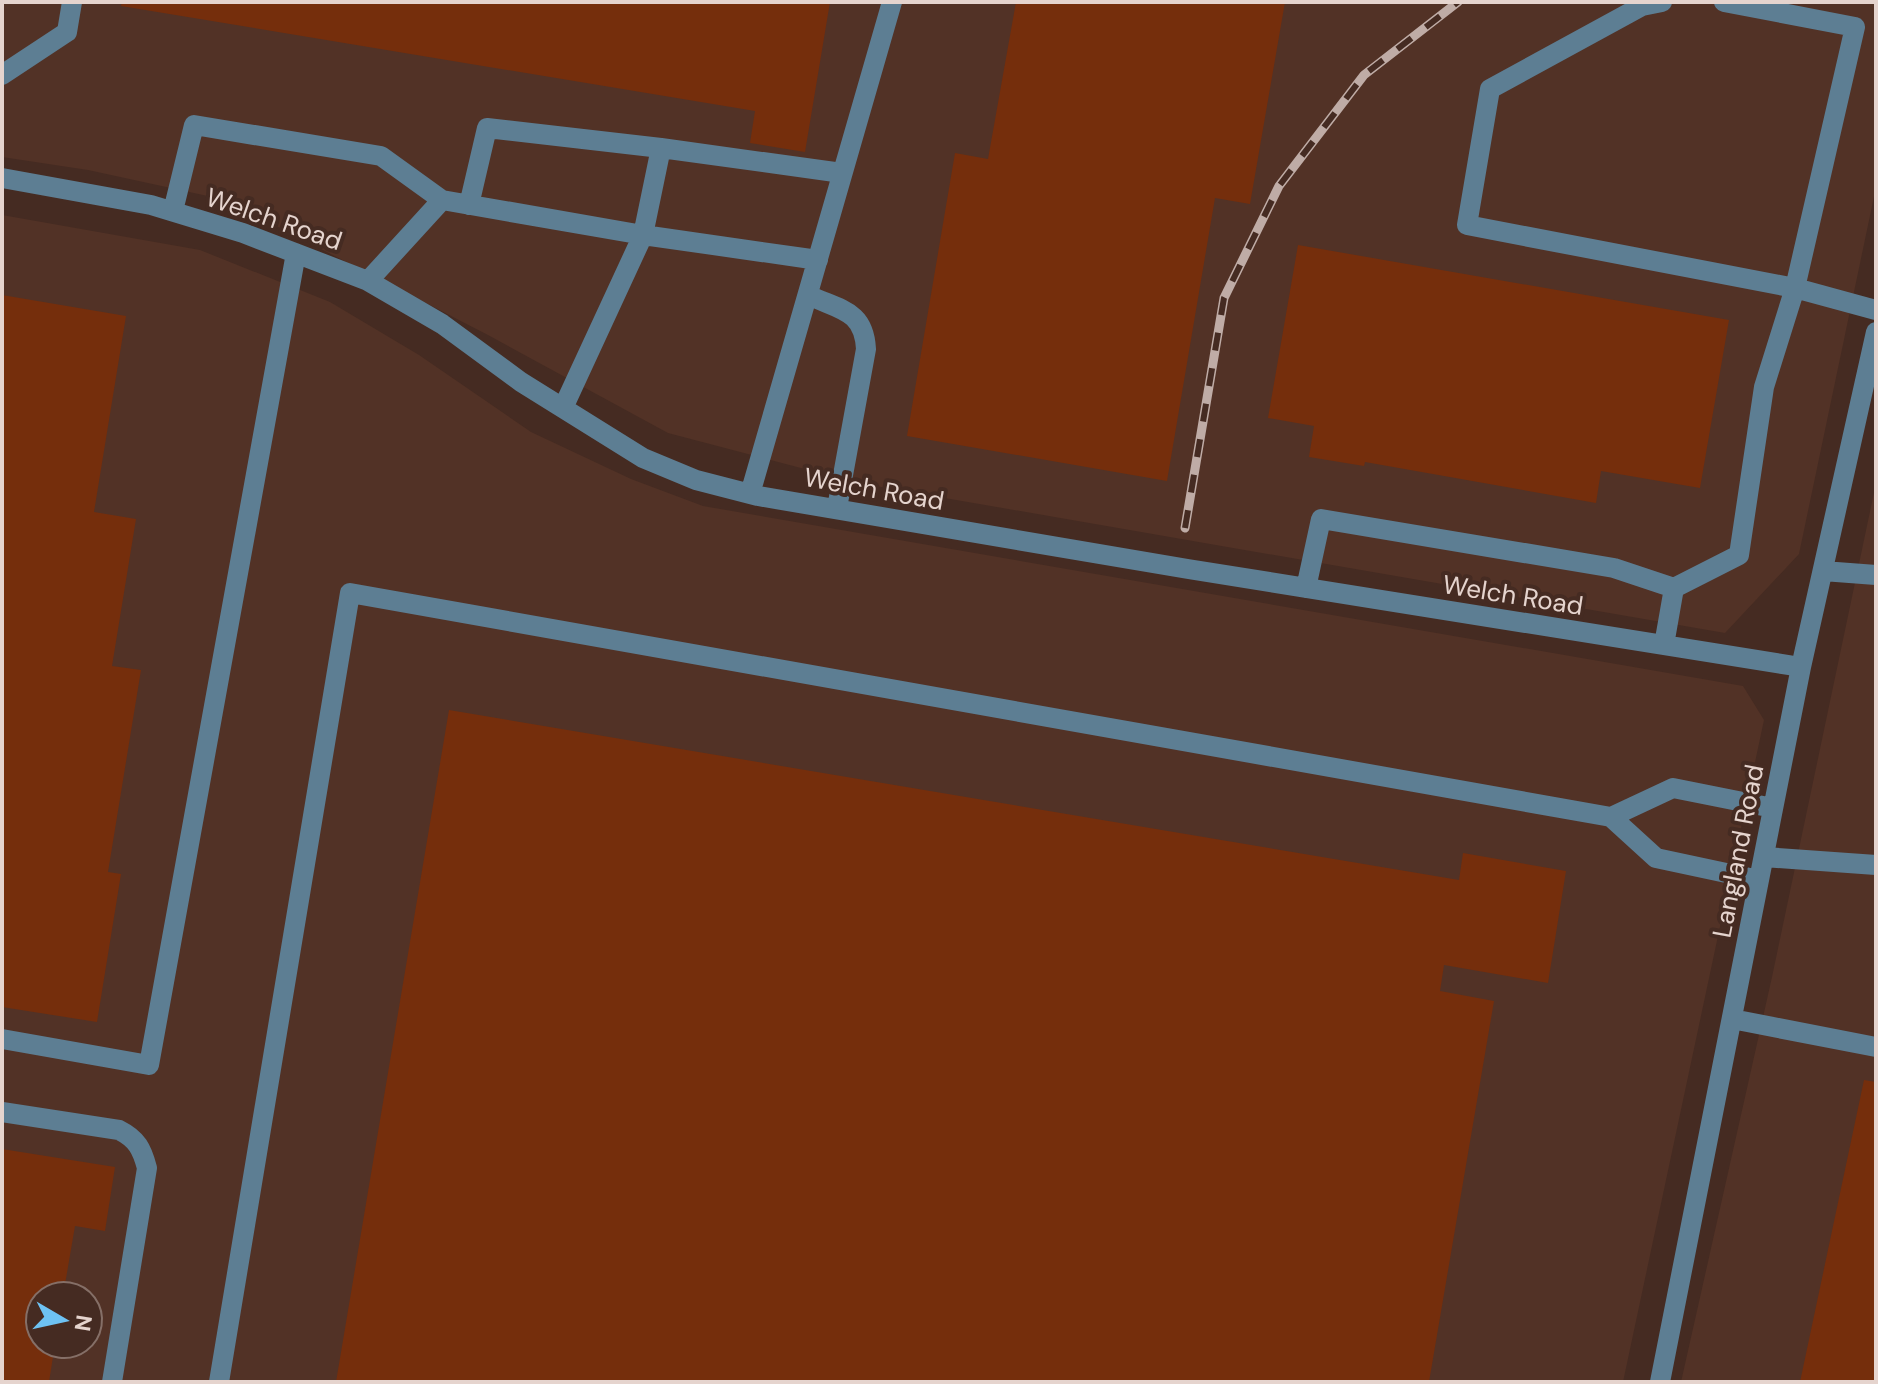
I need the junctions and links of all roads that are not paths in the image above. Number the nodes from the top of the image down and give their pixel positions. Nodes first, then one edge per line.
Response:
1 (72, 2) edge
2 (892, 2) edge
3 (1662, 2) edge
4 (1724, 2) edge
5 (2, 75) edge
6 (661, 148) junction
7 (842, 173) junction
8 (2, 178) edge
9 (442, 200) junction
10 (469, 205) junction
11 (173, 211) junction
12 (643, 235) junction
13 (296, 253) junction
14 (818, 260) junction
15 (368, 281) junction
16 (1795, 288) junction
17 (808, 295) junction
18 (1876, 310) edge
19 (1876, 332) edge
20 (563, 408) junction
21 (750, 494) junction
22 (837, 508) junction
23 (1823, 571) junction
24 (1876, 575) edge
25 (1306, 588) junction
26 (1674, 588) junction
27 (1664, 645) junction
28 (1801, 667) junction
29 (1773, 808) junction
30 (1611, 817) junction
31 (1764, 857) junction
32 (1876, 865) edge
33 (1759, 880) junction
34 (1732, 1019) junction
35 (2, 1039) edge
36 (1876, 1047) edge
37 (2, 1112) edge
38 (112, 1382) edge
39 (219, 1382) edge
40 (1660, 1382) edge

1 - 5 street
2 - 7 street
3 - 16 street
4 - 16 street
6 - 7 street
6 - 10 street
6 - 12 street
7 - 14 street
8 - 11 street, Welch Road
9 - 10 street
9 - 11 street
9 - 15 street
10 - 12 street
11 - 13 street, Welch Road
12 - 14 street
12 - 20 street
13 - 15 street, Welch Road
13 - 35 street
14 - 17 street
15 - 20 street, Welch Road
16 - 18 street
16 - 26 street
17 - 21 street
17 - 22 street
19 - 23 street, Langland Road
20 - 21 street, Welch Road
21 - 22 street, Welch Road
22 - 25 street, Welch Road
23 - 24 street
23 - 28 street, Langland Road
25 - 26 street
25 - 27 street, Welch Road
26 - 27 street
27 - 28 street, Welch Road
28 - 29 street, Langland Road
29 - 30 street
29 - 31 street, Langland Road
30 - 33 street
30 - 39 street
31 - 32 street
31 - 33 street, Langland Road
33 - 34 street, Langland Road
34 - 36 street
34 - 40 street, Langland Road
37 - 38 street

